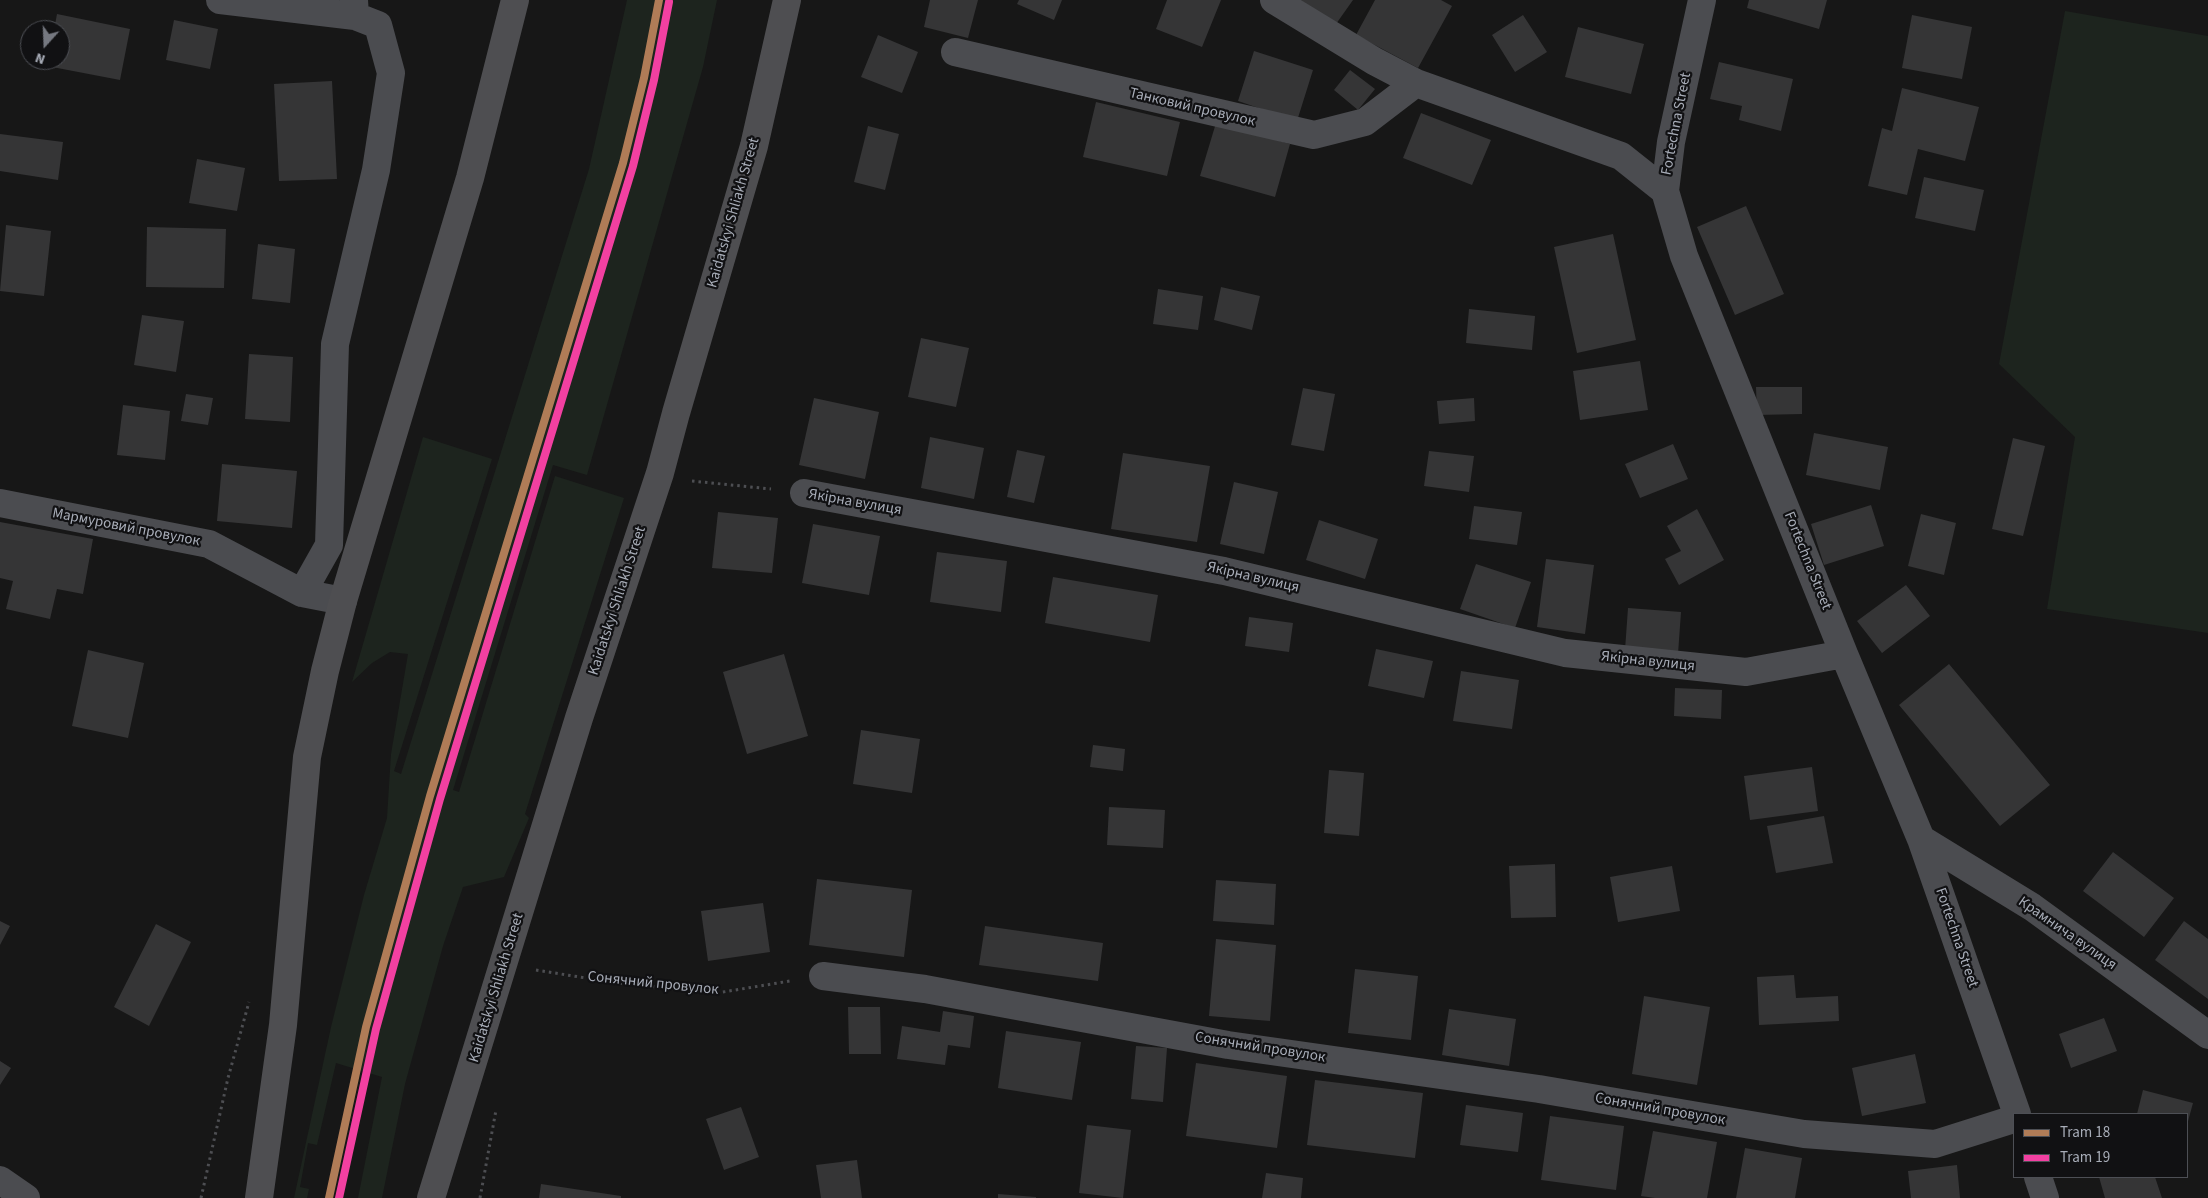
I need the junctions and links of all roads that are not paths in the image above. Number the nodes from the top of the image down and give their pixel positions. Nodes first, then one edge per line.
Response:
1 (220, 0) edge
2 (515, 0) edge
3 (787, 0) edge
4 (1274, 0) edge
5 (1702, 0) edge
6 (354, 8) edge
7 (955, 52) dead end
8 (1416, 83) junction
9 (1665, 191) junction
10 (804, 493) road end
11 (0, 503) edge
12 (302, 593) junction
13 (343, 601) junction
14 (1844, 654) junction
15 (1921, 839) junction
16 (823, 976) road end
17 (2208, 1035) edge
18 (2017, 1113) edge
19 (2013, 1119) edge
20 (2038, 1178) edge
21 (0, 1180) edge
22 (26, 1198) edge
23 (259, 1198) edge
24 (432, 1198) edge
25 (2045, 1198) edge

1 - 6 street
2 - 13 highway
3 - 24 highway, Kaidatskyi Shliakh Street
4 - 8 street
5 - 9 street, Fortechna Street
6 - 12 street
7 - 8 street, Танковий провулок
8 - 9 street
9 - 14 street, Fortechna Street
10 - 14 street, Якірна вулиця
11 - 12 street, Мармуровий провулок
12 - 13 street, Мармуровий провулок
13 - 23 highway
14 - 15 street, Fortechna Street
15 - 17 street, Крамнича вулиця
15 - 18 street, Fortechna Street
16 - 19 street, Сонячний провулок
20 - 25 street
21 - 22 street

